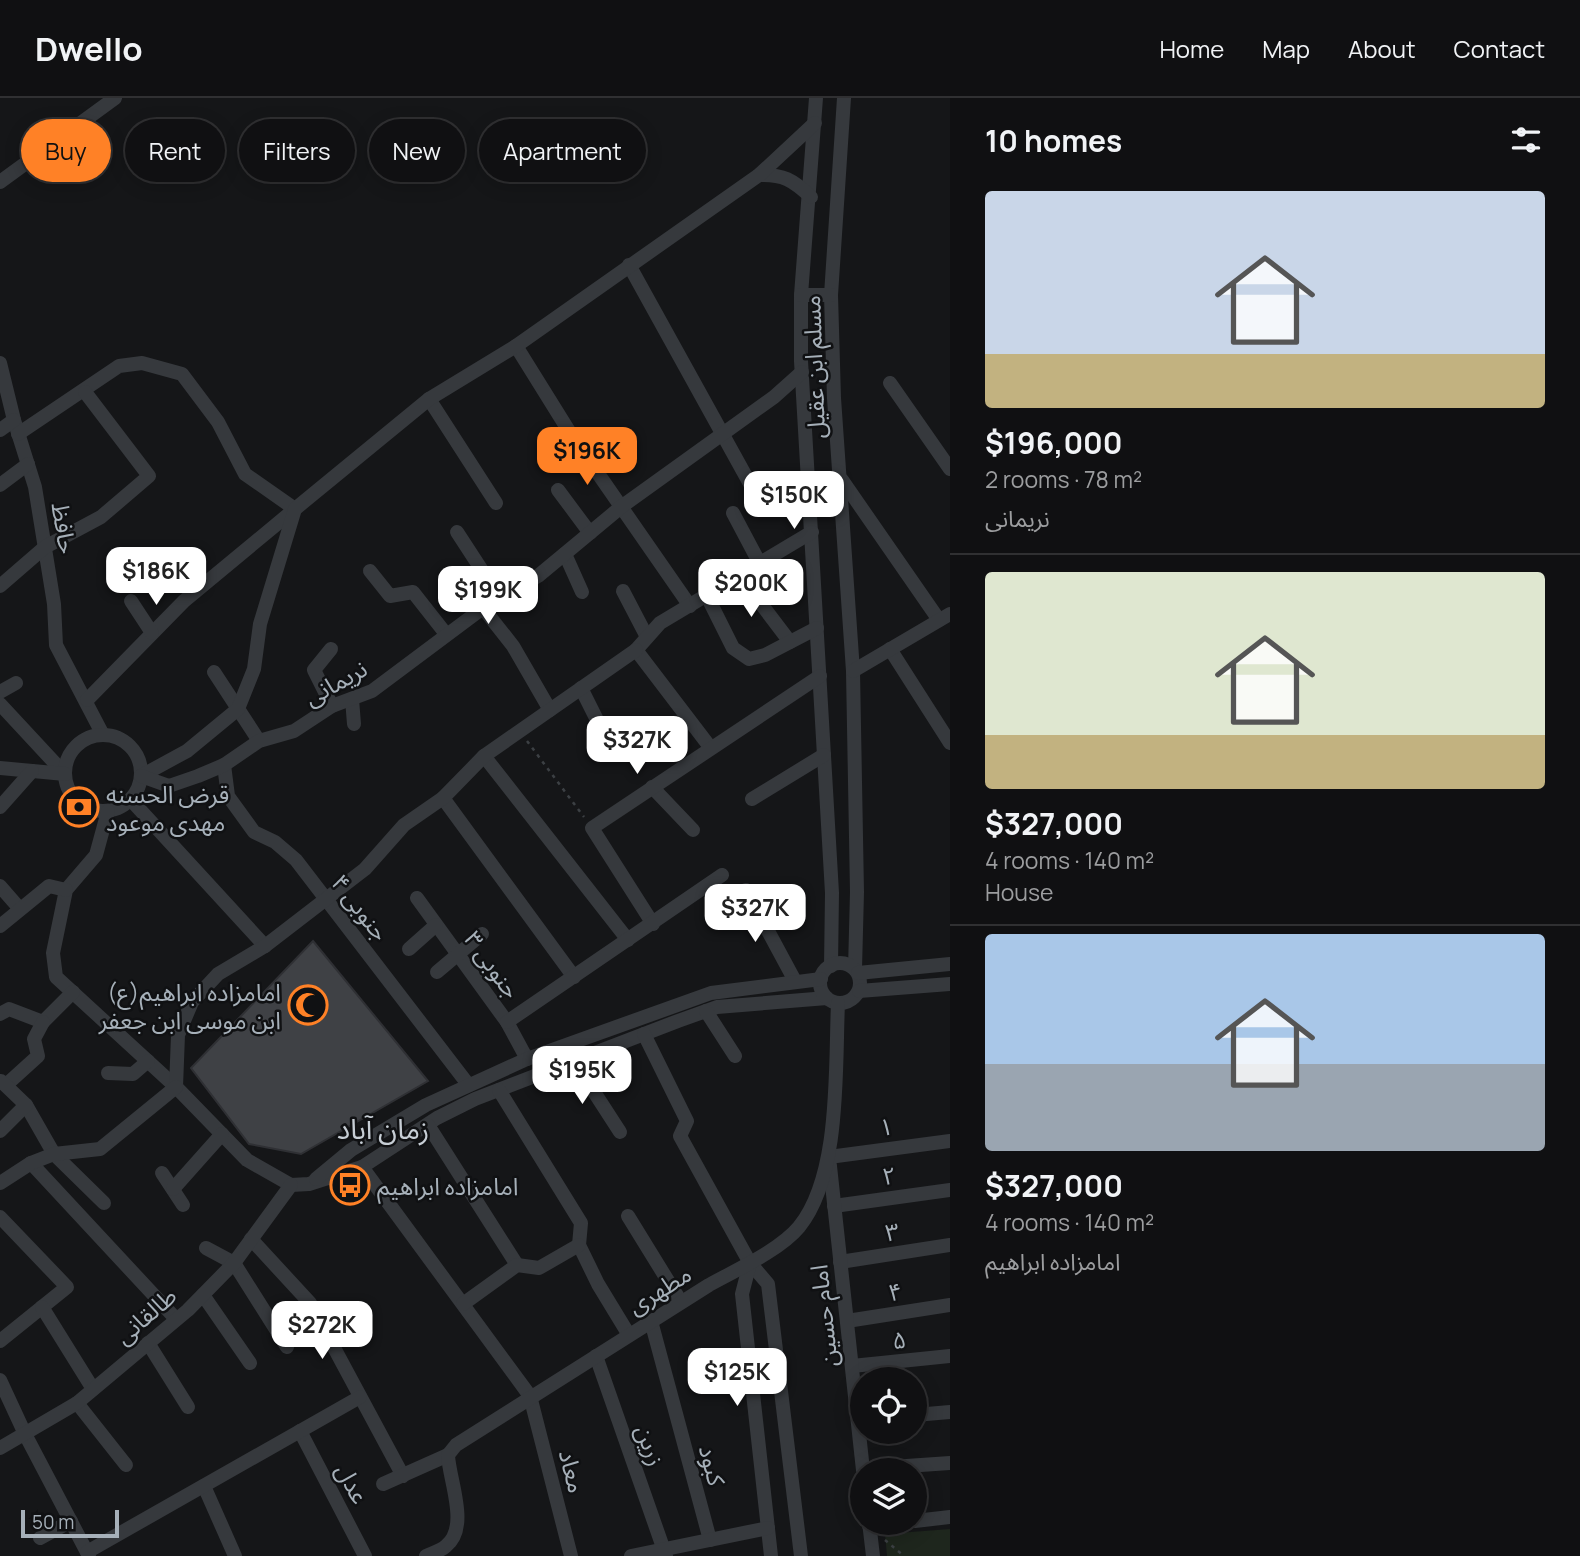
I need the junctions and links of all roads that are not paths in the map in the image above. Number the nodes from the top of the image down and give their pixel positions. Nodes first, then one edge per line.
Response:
1 (115, 98) edge
2 (816, 98) edge
3 (844, 98) edge
4 (815, 123) junction
5 (759, 175) junction
6 (0, 182) edge
7 (811, 197) junction
8 (629, 265) junction
9 (800, 295) junction
10 (831, 295) junction
11 (516, 346) junction
12 (0, 363) edge
13 (802, 372) junction
14 (890, 383) dead end
15 (85, 392) junction
16 (429, 399) junction
17 (13, 420) junction
18 (0, 430) edge
19 (722, 433) junction
20 (18, 434) junction
21 (28, 464) junction
22 (950, 469) edge
23 (841, 479) junction
24 (0, 485) edge
25 (558, 490) dead end
26 (754, 491) dead end
27 (496, 503) dead end
28 (621, 507) junction
29 (295, 509) junction
30 (733, 513) dead end
31 (457, 532) dead end
32 (812, 532) junction
33 (590, 533) junction
34 (45, 547) junction
35 (565, 554) junction
36 (760, 564) junction
37 (370, 572) dead end
38 (740, 576) junction
39 (0, 586) edge
40 (623, 591) dead end
41 (582, 592) dead end
42 (707, 596) junction
43 (500, 598) junction
44 (131, 601) dead end
45 (690, 606) junction
46 (483, 608) junction
47 (944, 617) edge
48 (817, 628) junction
49 (152, 633) junction
50 (446, 634) junction
51 (647, 637) junction
52 (790, 642) junction
53 (331, 649) dead end
54 (890, 649) junction
55 (636, 650) junction
56 (853, 671) junction
57 (214, 672) dead end
58 (820, 676) junction
59 (16, 682) dead end
60 (581, 688) junction
61 (0, 692) edge
62 (352, 699) junction
63 (87, 700) junction
64 (0, 704) edge
65 (332, 706) junction
66 (238, 709) junction
67 (550, 710) junction
68 (598, 722) dead end
69 (354, 724) dead end
70 (103, 735) junction
71 (258, 741) junction
72 (950, 743) edge
73 (710, 747) junction
74 (824, 755) junction
75 (484, 756) junction
76 (223, 765) junction
77 (0, 768) edge
78 (32, 771) junction
79 (65, 774) junction
80 (141, 776) junction
81 (652, 787) junction
82 (443, 798) junction
83 (752, 799) dead end
84 (131, 800) junction
85 (0, 807) edge
86 (107, 811) junction
87 (693, 830) dead end
88 (722, 875) dead end
89 (0, 886) edge
90 (66, 890) junction
91 (746, 890) dead end
92 (832, 892) junction
93 (857, 892) junction
94 (417, 898) dead end
95 (326, 899) junction
96 (20, 909) junction
97 (653, 924) junction
98 (436, 925) junction
99 (0, 926) edge
100 (482, 934) dead end
101 (628, 940) junction
102 (265, 946) junction
103 (409, 949) dead end
104 (458, 954) junction
105 (950, 964) edge
106 (831, 966) junction
107 (856, 971) junction
108 (437, 972) dead end
109 (574, 977) junction
110 (821, 979) junction
111 (795, 981) junction
112 (950, 984) edge
113 (859, 991) junction
114 (73, 992) junction
115 (832, 1000) junction
116 (706, 1011) junction
117 (0, 1014) edge
118 (43, 1022) junction
119 (507, 1022) junction
120 (644, 1034) junction
121 (735, 1056) dead end
122 (527, 1059) junction
123 (148, 1061) junction
124 (573, 1061) junction
125 (108, 1073) dead end
126 (3, 1083) edge
127 (467, 1083) junction
128 (176, 1087) junction
129 (499, 1090) junction
130 (26, 1105) junction
131 (428, 1125) junction
132 (0, 1131) edge
133 (620, 1132) dead end
134 (222, 1134) junction
135 (950, 1141) edge
136 (54, 1154) junction
137 (829, 1157) junction
138 (31, 1163) junction
139 (362, 1167) junction
140 (162, 1173) dead end
141 (0, 1183) edge
142 (309, 1184) junction
143 (290, 1185) junction
144 (173, 1189) junction
145 (950, 1190) edge
146 (104, 1202) dead end
147 (183, 1205) dead end
148 (834, 1206) junction
149 (628, 1216) dead end
150 (0, 1217) edge
151 (251, 1240) junction
152 (579, 1245) junction
153 (950, 1245) edge
154 (206, 1248) dead end
155 (840, 1262) junction
156 (234, 1263) junction
157 (750, 1263) junction
158 (517, 1265) junction
159 (203, 1294) junction
160 (681, 1302) junction
161 (463, 1304) junction
162 (950, 1305) edge
163 (42, 1307) junction
164 (176, 1319) junction
165 (651, 1321) junction
166 (847, 1321) junction
167 (629, 1335) junction
168 (0, 1340) edge
169 (148, 1343) junction
170 (287, 1347) dead end
171 (596, 1356) junction
172 (950, 1356) edge
173 (250, 1363) dead end
174 (852, 1366) joint
175 (0, 1380) edge
176 (93, 1389) junction
177 (530, 1396) junction
178 (360, 1397) junction
179 (77, 1403) junction
180 (188, 1407) dead end
181 (950, 1412) edge
182 (927, 1414) edge
183 (300, 1432) junction
184 (24, 1434) junction
185 (0, 1448) edge
186 (448, 1455) junction
187 (950, 1463) edge
188 (126, 1465) dead end
189 (927, 1465) edge
190 (402, 1476) junction
191 (383, 1484) dead end
192 (204, 1486) junction
193 (950, 1517) edge
194 (927, 1520) edge
195 (71, 1521) junction
196 (768, 1528) junction
197 (870, 1535) edge
198 (40, 1538) dead end
199 (710, 1540) junction
200 (448, 1551) edge
201 (665, 1553) edge
202 (88, 1554) edge
203 (235, 1556) edge
204 (365, 1556) edge
205 (426, 1556) edge
206 (571, 1556) edge
207 (631, 1556) edge
208 (771, 1556) edge
209 (801, 1556) edge
210 (873, 1556) edge

1 - 6 street
2 - 4 street, مسلم ابن عقیل
3 - 10 street, مسلم ابن عقیل
4 - 5 street
4 - 7 street, مسلم ابن عقیل
5 - 7 street
5 - 8 street
7 - 9 street, مسلم ابن عقیل
8 - 11 street
8 - 19 street
9 - 10 street
9 - 13 street, مسلم ابن عقیل
10 - 23 street, مسلم ابن عقیل
11 - 16 street
11 - 28 street
12 - 17 street, حافظ
13 - 19 street, نریمانی
13 - 32 street, مسلم ابن عقیل
14 - 22 street
15 - 20 street
15 - 29 street
15 - 34 street
16 - 27 street
16 - 29 street
17 - 18 street
17 - 20 street, حافظ
19 - 26 street
19 - 28 street, نریمانی
20 - 21 street, حافظ
21 - 24 street
21 - 34 street, حافظ
23 - 47 street
23 - 56 street, مسلم ابن عقیل
25 - 33 street
28 - 33 street, نریمانی
28 - 45 street
29 - 49 street
29 - 66 street
30 - 36 street
31 - 43 street
32 - 36 street
32 - 48 street, مسلم ابن عقیل
33 - 35 street, نریمانی
34 - 39 street
34 - 63 street, حافظ
35 - 41 street
35 - 43 street, نریمانی
36 - 38 street
37 - 50 street
38 - 42 street
38 - 52 street
40 - 51 street
42 - 45 street
42 - 52 street
43 - 46 street, نریمانی
44 - 49 street
45 - 51 street
46 - 50 street, نریمانی
46 - 67 street
47 - 54 street
48 - 52 street
48 - 58 street, مسلم ابن عقیل
49 - 63 street
50 - 62 street, نریمانی
51 - 55 street
53 - 65 street
54 - 56 street
54 - 72 street
55 - 60 street
55 - 73 street
56 - 93 street, مسلم ابن عقیل
57 - 66 street
58 - 73 street
58 - 74 street, مسلم ابن عقیل
59 - 61 street
60 - 67 street
60 - 68 street
62 - 65 street, نریمانی
62 - 69 street
63 - 70 street, حافظ
64 - 79 street
65 - 71 street, نریمانی
66 - 71 street
66 - 80 street
67 - 75 street
70 - 79 street
70 - 80 street
71 - 76 street, نریمانی
73 - 81 street
74 - 83 street
74 - 92 street, مسلم ابن عقیل
75 - 82 street
75 - 101 street
76 - 80 street, نریمانی
76 - 95 street, ۴ جنوبی
77 - 78 street
78 - 79 street
78 - 85 street
79 - 86 street
80 - 84 street
81 - 87 street
81 - 97 street
82 - 95 street
82 - 109 street
84 - 86 street
84 - 102 street
86 - 90 street
88 - 97 street
89 - 96 street
90 - 96 street
90 - 114 street
91 - 111 street
92 - 93 street
92 - 106 street, مسلم ابن عقیل
93 - 107 street, مسلم ابن عقیل
94 - 98 street, ۳ جنوبی
95 - 102 street
95 - 127 street, ۴ جنوبی
96 - 99 street
97 - 101 street
98 - 103 street
98 - 104 street, ۳ جنوبی
100 - 104 street
101 - 109 street
102 - 128 street
104 - 108 street
104 - 119 street, ۳ جنوبی
105 - 107 street
106 - 107 street
106 - 110 street
107 - 113 street
109 - 119 street
110 - 111 street
110 - 115 street
111 - 122 street
112 - 113 street
113 - 115 street
114 - 118 street
114 - 123 street
115 - 116 street
115 - 137 street, مطهری
116 - 120 street
116 - 121 street
117 - 118 street
118 - 126 street
119 - 122 street, ۳ جنوبی
120 - 124 street
120 - 157 street
122 - 127 street
123 - 125 street
123 - 128 street
124 - 129 street
124 - 133 street
126 - 130 street
127 - 142 street
128 - 134 street
128 - 136 street
129 - 131 street
129 - 152 street
130 - 132 street
130 - 136 street
131 - 139 street
131 - 158 street
134 - 143 street
134 - 144 street
135 - 137 street, ۱
136 - 138 street
136 - 146 street
137 - 148 street, امام حسین
137 - 157 street, مطهری
138 - 141 street
138 - 164 street
139 - 142 street
139 - 161 street
140 - 144 street
142 - 143 street
143 - 151 street, طالقانی
144 - 147 street
145 - 148 street, ۲
148 - 155 street, امام حسین
149 - 160 street
150 - 163 street
151 - 156 street, طالقانی
151 - 178 street
152 - 158 street
152 - 167 street
153 - 155 street, ۳
154 - 156 street
155 - 166 street, امام حسین
156 - 159 street, طالقانی
156 - 170 street
157 - 160 street, مطهری
157 - 196 street
157 - 209 street
158 - 161 street
159 - 164 street, طالقانی
159 - 173 street
160 - 165 street, مطهری
161 - 177 street
162 - 166 street, ۴
163 - 168 street
163 - 176 street
164 - 169 street, طالقانی
165 - 167 street, مطهری
165 - 199 street, کبود
166 - 174 street, امام حسین
167 - 171 street, مطهری
169 - 176 street, طالقانی
169 - 180 street
171 - 177 street, مطهری
171 - 201 street, زرین
172 - 174 street, ۵
175 - 184 street
176 - 179 street, طالقانی
177 - 186 street, مطهری
177 - 206 street, معاد
178 - 183 street
178 - 190 street
179 - 184 street, طالقانی
179 - 188 street
181 - 182 street
183 - 192 street
183 - 204 street, عدل
184 - 185 street, طالقانی
184 - 195 street
186 - 190 street, مطهری
186 - 200 street
187 - 189 street
190 - 191 street, مطهری
192 - 202 street
192 - 203 street
193 - 194 street
195 - 198 street
195 - 202 street
196 - 199 street
196 - 208 street
197 - 210 street
199 - 201 street
200 - 205 street
201 - 207 street

